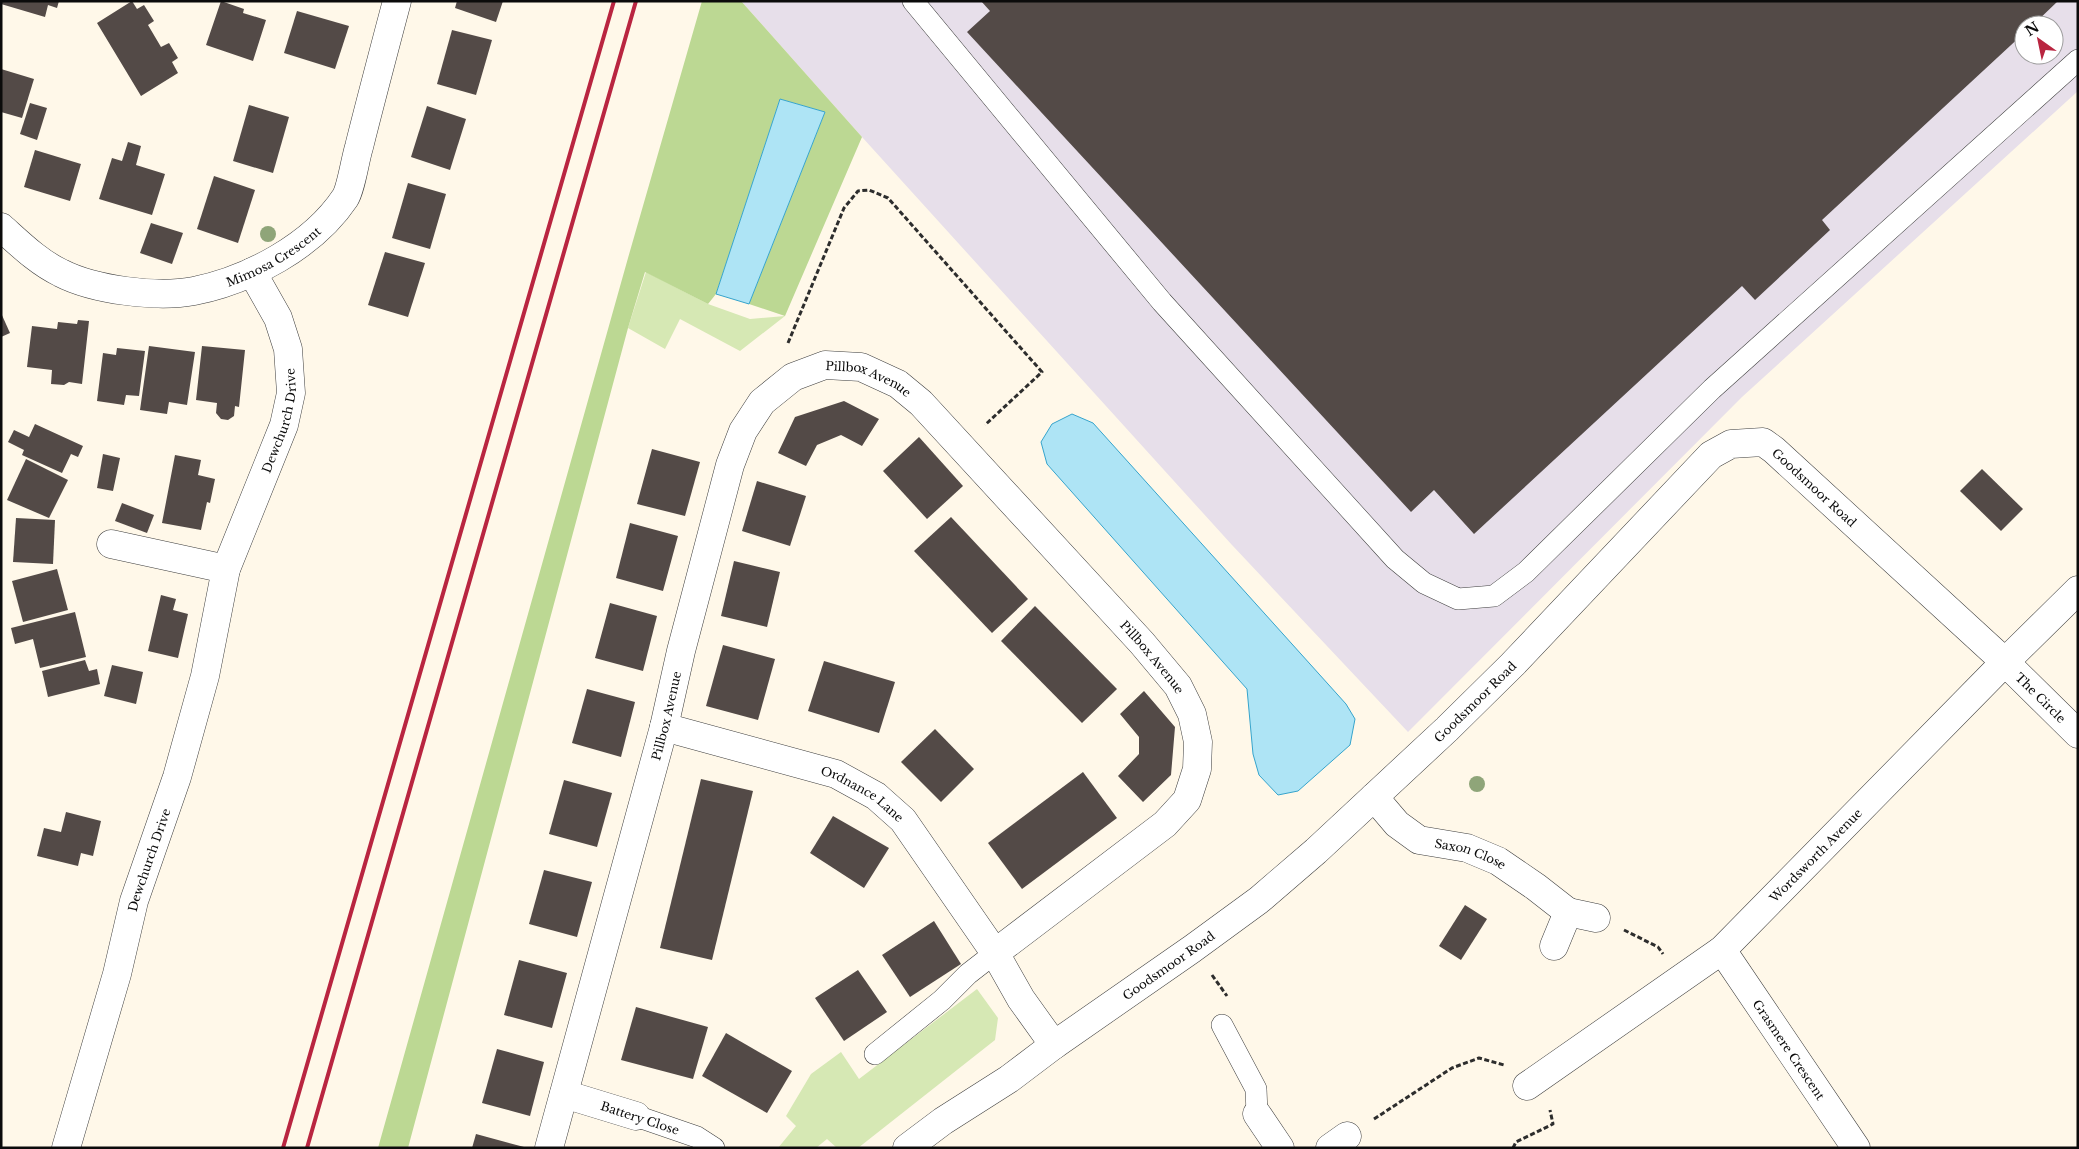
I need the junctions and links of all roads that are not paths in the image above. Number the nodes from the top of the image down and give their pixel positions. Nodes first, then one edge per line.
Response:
1 (397, 1) edge
2 (913, 1) edge
3 (2078, 60) edge
4 (1, 227) edge
5 (252, 272) junction
6 (111, 544) dead end
7 (226, 570) junction
8 (2078, 590) edge
9 (2005, 662) junction
10 (664, 727) junction
11 (2078, 734) edge
12 (1374, 797) junction
13 (1568, 912) junction
14 (1596, 918) road end
15 (1554, 946) dead end
16 (1722, 950) junction
17 (995, 952) junction
18 (1222, 1025) dead end
19 (1054, 1045) junction
20 (875, 1054) dead end
21 (1527, 1086) dead end
22 (564, 1094) junction
23 (1257, 1114) joint
24 (636, 1116) joint
25 (66, 1148) edge
26 (549, 1148) edge
27 (714, 1148) edge
28 (907, 1148) edge
29 (1280, 1148) edge
30 (1856, 1148) edge

1 - 5 street, Mimosa Crescent
2 - 3 lane
4 - 5 street, Mimosa Crescent
5 - 7 street, Dewchurch Drive
6 - 7 street
7 - 25 street, Dewchurch Drive
8 - 9 street, Wordsworth Avenue
9 - 11 street, The Circle
9 - 12 street, Goodsmoor Road
9 - 16 street, Wordsworth Avenue
10 - 17 street, Ordnance Lane
10 - 17 street, Pillbox Avenue
10 - 22 street, Pillbox Avenue
12 - 13 street, Saxon Close
12 - 19 street, Goodsmoor Road
13 - 14 street, Saxon Close
13 - 15 street
16 - 21 street, Wordsworth Avenue
16 - 30 street, Grasmere Crescent
17 - 19 street, Ordnance Lane
17 - 20 lane
18 - 23 lane
19 - 28 street, Goodsmoor Road
22 - 24 street, Battery Close
22 - 26 street, Pillbox Avenue
23 - 29 street
24 - 27 lane, Battery Close

